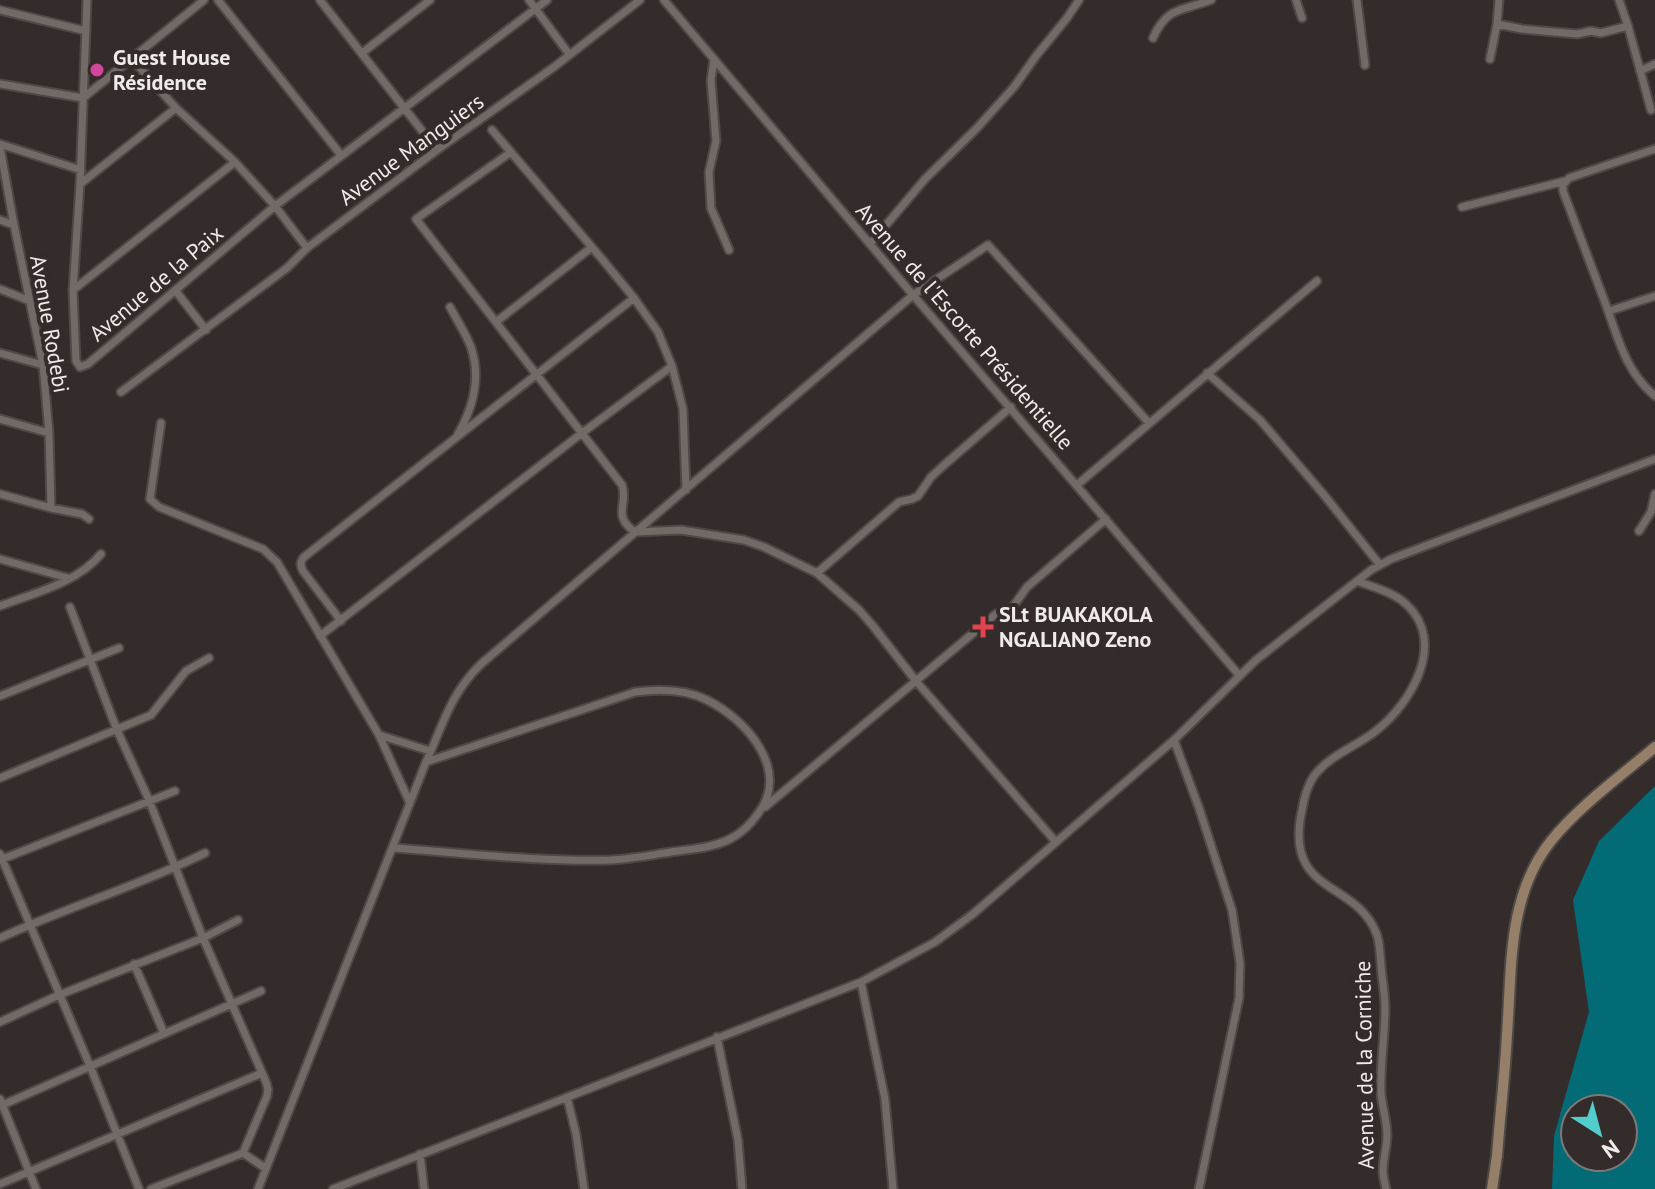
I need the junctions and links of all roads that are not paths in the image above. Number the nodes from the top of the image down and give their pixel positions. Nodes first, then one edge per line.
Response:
1 (87, 0) edge
2 (204, 0) edge
3 (218, 0) edge
4 (321, 0) edge
5 (430, 0) edge
6 (529, 0) edge
7 (547, 0) edge
8 (640, 0) edge
9 (664, 0) edge
10 (1079, 0) edge
11 (1211, 0) edge
12 (1296, 0) edge
13 (1357, 0) edge
14 (1499, 0) edge
15 (1619, 0) edge
16 (1188, 3) edge
17 (535, 9) junction
18 (0, 10) edge
19 (1302, 18) dead end
20 (1497, 24) junction
21 (1628, 26) junction
22 (86, 31) junction
23 (1153, 38) dead end
24 (362, 53) junction
25 (569, 54) junction
26 (131, 58) junction
27 (714, 59) junction
28 (1490, 59) dead end
29 (1655, 64) edge
30 (1365, 65) dead end
31 (1640, 71) junction
32 (0, 84) edge
33 (83, 98) junction
34 (176, 108) junction
35 (405, 109) junction
36 (1651, 110) dead end
37 (492, 130) dead end
38 (0, 146) edge
39 (1655, 149) edge
40 (437, 150) junction
41 (511, 152) junction
42 (341, 155) junction
43 (235, 162) junction
44 (81, 170) junction
45 (1565, 181) junction
46 (80, 184) junction
47 (275, 206) junction
48 (1462, 207) dead end
49 (0, 220) edge
50 (14, 225) junction
51 (870, 244) junction
52 (592, 247) junction
53 (307, 248) junction
54 (729, 250) dead end
55 (1317, 281) dead end
56 (0, 289) edge
57 (73, 290) junction
58 (175, 290) junction
59 (913, 295) junction
60 (1655, 296) edge
61 (634, 298) junction
62 (30, 301) junction
63 (450, 307) dead end
64 (1609, 311) junction
65 (496, 322) junction
66 (206, 330) junction
67 (0, 353) edge
68 (43, 365) junction
69 (672, 366) junction
70 (1207, 373) junction
71 (538, 376) junction
72 (121, 392) dead end
73 (1655, 396) edge
74 (1011, 407) junction
75 (0, 419) edge
76 (161, 423) dead end
77 (1149, 423) junction
78 (49, 433) junction
79 (582, 433) junction
80 (455, 440) junction
81 (1655, 459) edge
82 (1077, 485) junction
83 (686, 490) junction
84 (0, 494) edge
85 (1655, 494) edge
86 (51, 508) junction
87 (89, 519) dead end
88 (1106, 519) junction
89 (1639, 531) dead end
90 (635, 532) junction
91 (101, 554) dead end
92 (0, 559) edge
93 (1380, 565) junction
94 (817, 573) junction
95 (70, 579) junction
96 (1357, 581) junction
97 (0, 606) edge
98 (70, 607) dead end
99 (341, 621) junction
100 (320, 636) junction
101 (119, 648) dead end
102 (209, 658) dead end
103 (91, 659) junction
104 (1239, 675) junction
105 (916, 681) junction
106 (0, 696) edge
107 (117, 730) junction
108 (379, 735) junction
109 (1174, 740) junction
110 (1655, 747) edge
111 (430, 751) junction
112 (426, 762) junction
113 (0, 778) edge
114 (175, 791) dead end
115 (149, 800) junction
116 (409, 802) junction
117 (763, 808) junction
118 (1055, 841) junction
119 (393, 848) junction
120 (205, 853) dead end
121 (1, 857) edge
122 (175, 869) junction
123 (238, 920) dead end
124 (29, 925) junction
125 (0, 938) edge
126 (203, 938) junction
127 (134, 964) junction
128 (861, 982) junction
129 (261, 991) dead end
130 (59, 995) junction
131 (232, 1004) junction
132 (0, 1022) edge
133 (164, 1033) junction
134 (717, 1037) junction
135 (90, 1066) junction
136 (262, 1073) junction
137 (567, 1097) junction
138 (1, 1103) edge
139 (118, 1135) junction
140 (243, 1153) junction
141 (420, 1154) junction
142 (265, 1168) junction
143 (29, 1172) junction
144 (0, 1184) edge
145 (36, 1189) edge
146 (139, 1189) edge
147 (151, 1189) edge
148 (258, 1189) edge
149 (333, 1189) edge
150 (424, 1189) edge
151 (584, 1189) edge
152 (742, 1189) edge
153 (893, 1189) edge
154 (1199, 1189) edge
155 (1386, 1189) edge
156 (1492, 1189) edge

1 - 22 street, Avenue de la Paix
2 - 26 street
3 - 42 street
4 - 24 street
5 - 24 street
6 - 17 street
7 - 17 street, Avenue de la Paix
8 - 25 street, Avenue Manguiers
9 - 27 street, Avenue de l'Escorte Présidentielle
10 - 51 street
11 - 16 street
12 - 19 street
13 - 30 street
14 - 20 street
15 - 21 street
16 - 23 street
17 - 25 street
17 - 35 street, Avenue de la Paix
18 - 22 street
20 - 21 street
20 - 28 street
21 - 31 street
22 - 33 street, Avenue de la Paix
24 - 35 street
25 - 40 street, Avenue Manguiers
26 - 33 street
26 - 34 street
27 - 51 street, Avenue de l'Escorte Présidentielle
27 - 54 street
29 - 31 street
31 - 36 street
32 - 33 street
33 - 44 street, Avenue de la Paix
34 - 43 street
34 - 46 street
35 - 40 street
35 - 42 street, Avenue de la Paix
37 - 41 street
38 - 44 street
38 - 50 street, Avenue Rodebi
39 - 45 street
40 - 53 street, Avenue Manguiers
41 - 52 street
41 - 65 street
42 - 47 street, Avenue de la Paix
43 - 47 street
43 - 57 street
44 - 46 street, Avenue de la Paix
45 - 48 street
45 - 64 street
46 - 57 street, Avenue de la Paix
47 - 53 street
47 - 58 street, Avenue de la Paix
49 - 50 street
50 - 62 street, Avenue Rodebi
51 - 59 street, Avenue de l'Escorte Présidentielle
52 - 61 street
52 - 65 street
53 - 66 street, Avenue Manguiers
55 - 70 street
56 - 62 street
57 - 58 street, Avenue de la Paix
58 - 66 street
59 - 74 street, Avenue de l'Escorte Présidentielle
59 - 77 street
59 - 83 street
60 - 64 street
61 - 69 street
61 - 71 street
62 - 68 street, Avenue Rodebi
63 - 80 street
64 - 73 street
65 - 71 street
66 - 72 street, Avenue Manguiers
67 - 68 street
68 - 78 street, Avenue Rodebi
69 - 79 street
69 - 83 street
70 - 77 street
70 - 93 street
71 - 79 street
71 - 80 street
74 - 82 street, Avenue de l'Escorte Présidentielle
74 - 94 street
75 - 78 street
76 - 100 street
77 - 82 street
78 - 86 street, Avenue Rodebi
79 - 90 street
79 - 99 street
80 - 99 street
81 - 93 street
82 - 88 street, Avenue de l'Escorte Présidentielle
83 - 90 street
84 - 86 street
85 - 89 street
86 - 87 street
88 - 104 street, Avenue de l'Escorte Présidentielle
88 - 105 street
90 - 94 street
90 - 111 street
91 - 95 street
92 - 95 street
93 - 96 street
94 - 105 street
95 - 97 street
96 - 104 street
96 - 155 street, Avenue de la Corniche
98 - 103 street
99 - 100 street
100 - 108 street
101 - 103 street
102 - 107 street
103 - 106 street
103 - 107 street
104 - 109 street
105 - 117 street
105 - 118 street
107 - 113 street
107 - 115 street
108 - 111 street
108 - 116 street
109 - 118 street
109 - 154 street
110 - 156 main road
111 - 112 street
112 - 116 street
112 - 117 street
114 - 115 street
115 - 121 street
115 - 122 street
116 - 119 street
117 - 119 street
118 - 128 street
119 - 142 street
120 - 122 street
121 - 124 street
122 - 124 street
122 - 126 street
123 - 126 street
124 - 125 street
124 - 130 street
126 - 127 street
126 - 131 street
127 - 130 street
127 - 133 street
128 - 134 street
128 - 153 street
129 - 131 street
130 - 132 street
130 - 135 street
131 - 133 street
131 - 136 street
133 - 135 street
134 - 137 street
134 - 152 street
135 - 138 street
135 - 139 street
136 - 139 street
136 - 140 street
137 - 141 street
137 - 151 street
138 - 143 street
139 - 143 street
139 - 146 street
140 - 142 street
140 - 147 street
141 - 149 street
141 - 150 street
142 - 148 street
143 - 144 street
143 - 145 street

